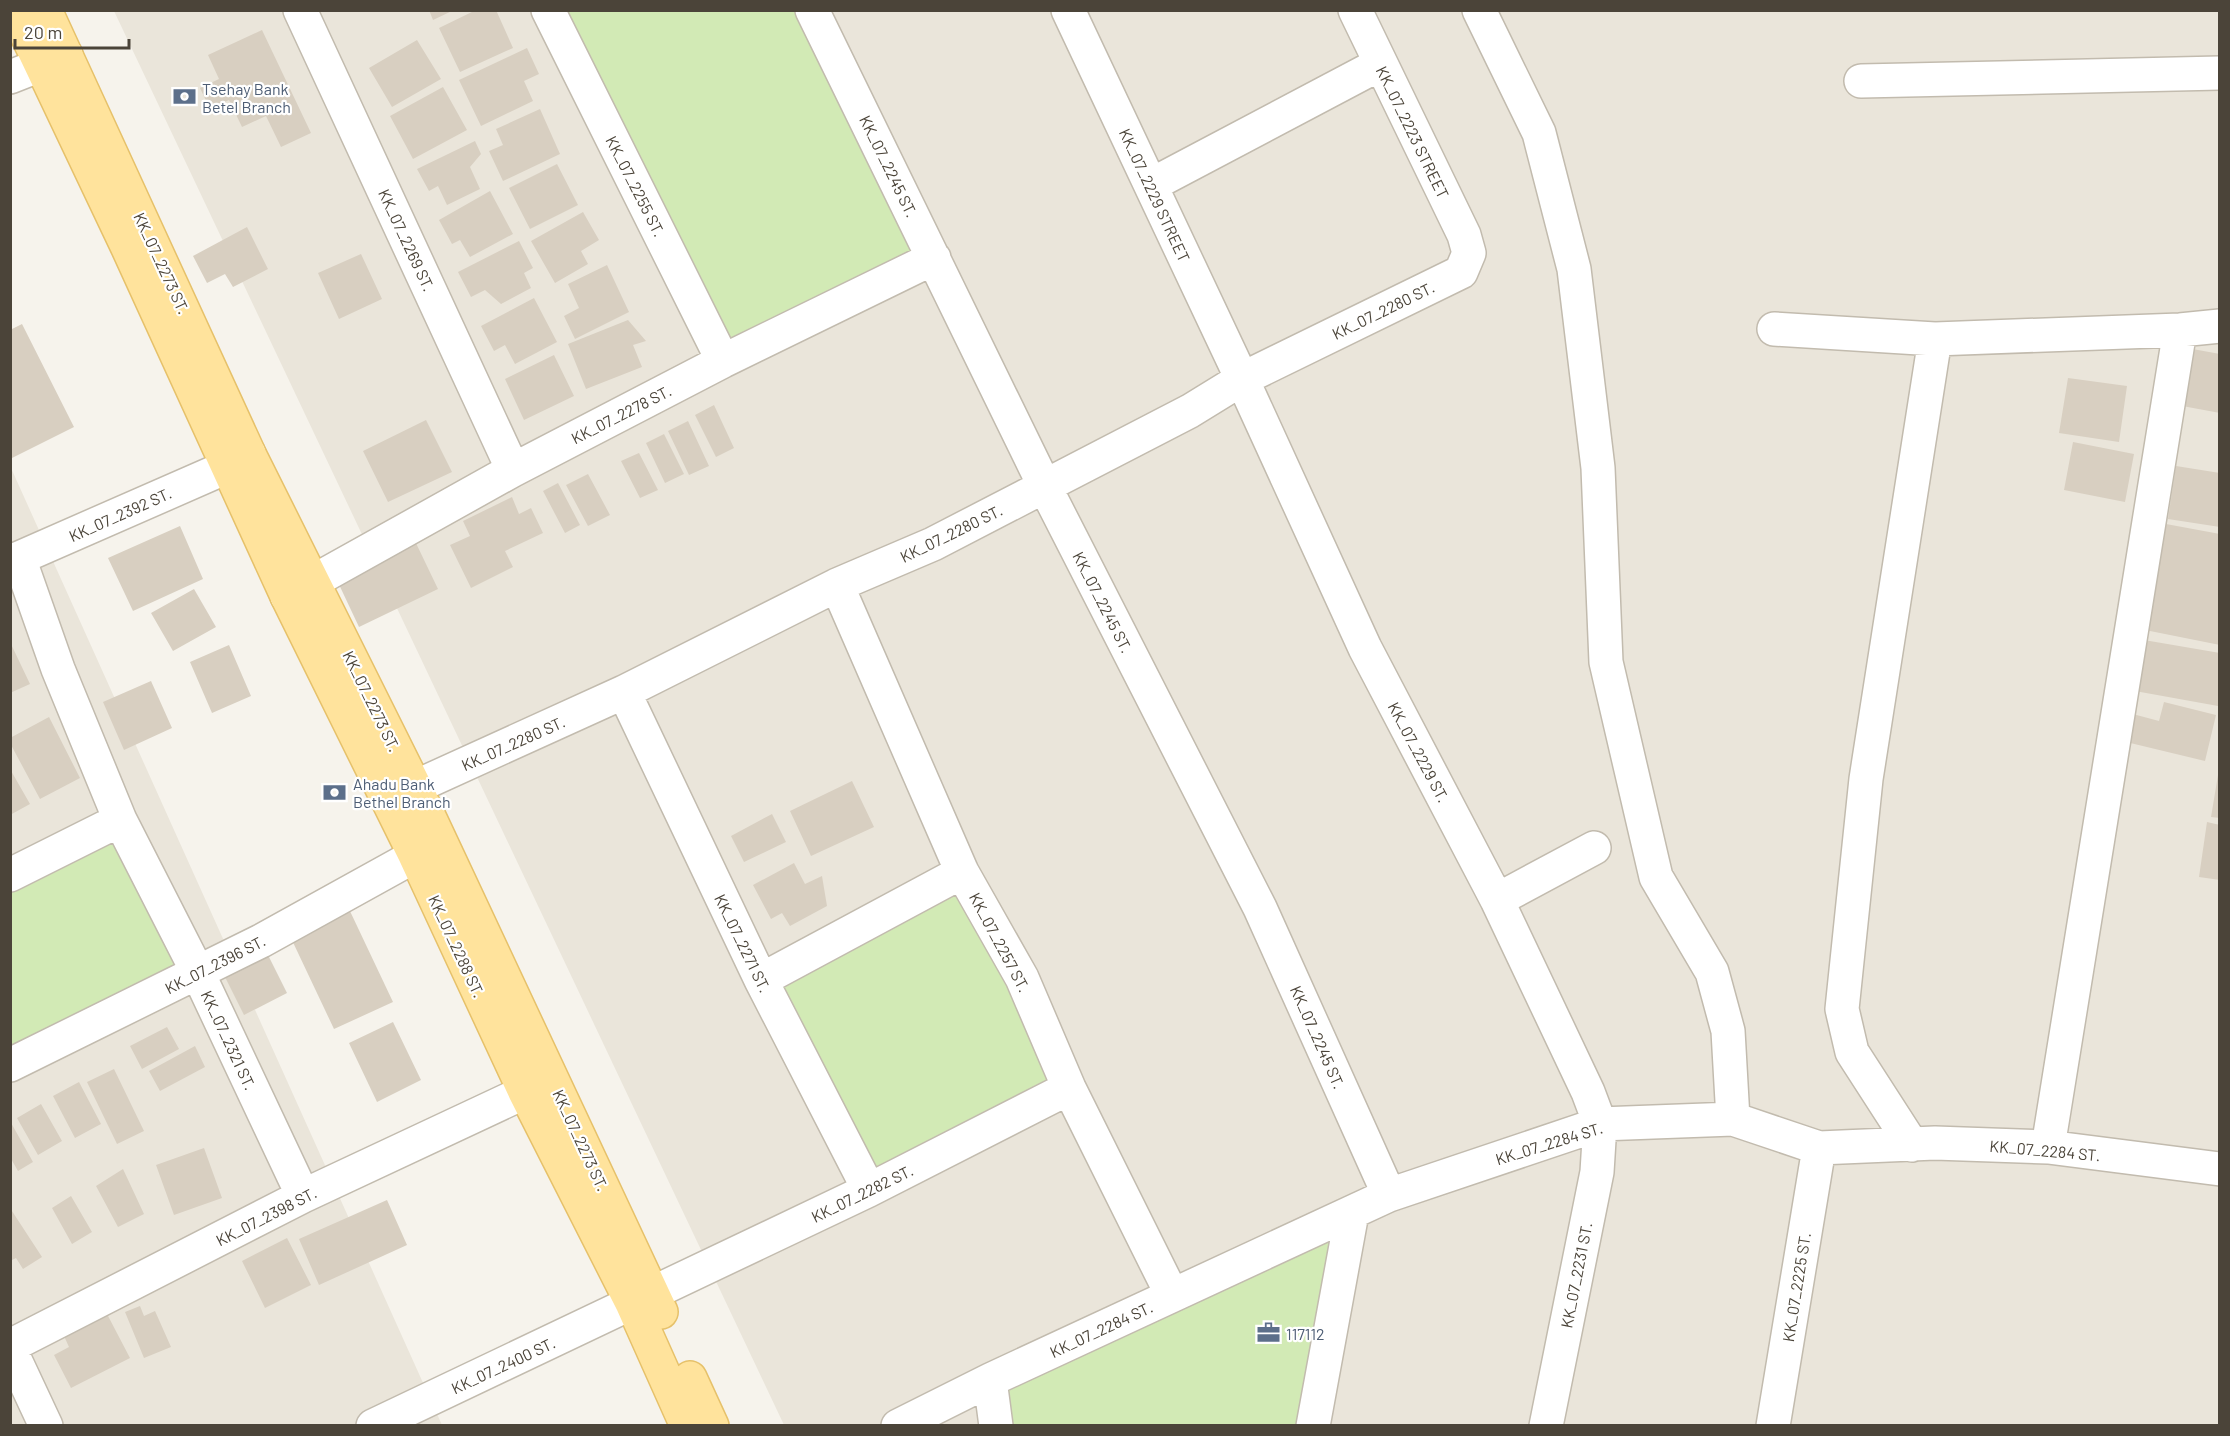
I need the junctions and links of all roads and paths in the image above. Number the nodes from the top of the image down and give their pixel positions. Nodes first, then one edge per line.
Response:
1 (15, 10) edge
2 (45, 10) edge
3 (300, 10) edge
4 (548, 10) edge
5 (812, 10) edge
6 (1068, 10) edge
7 (1355, 10) edge
8 (1479, 10) edge
9 (1380, 64) junction
10 (39, 66) edge
11 (2220, 73) edge
12 (1861, 81) dead end
13 (1151, 185) junction
14 (1469, 253) joint
15 (934, 258) junction
16 (2220, 326) edge
17 (1774, 329) dead end
18 (2180, 330) junction
19 (1935, 339) junction
20 (723, 361) junction
21 (1242, 379) junction
22 (239, 460) junction
23 (513, 470) junction
24 (1045, 487) junction
25 (15, 560) edge
26 (837, 585) junction
27 (300, 588) junction
28 (624, 693) junction
29 (402, 795) junction
30 (120, 820) junction
31 (428, 848) junction
32 (1594, 848) dead end
33 (962, 872) junction
34 (10, 875) edge
35 (1497, 900) junction
36 (198, 973) junction
37 (761, 980) junction
38 (10, 1065) edge
39 (538, 1085) junction
40 (1069, 1088) junction
41 (1732, 1119) junction
42 (1600, 1124) junction
43 (1912, 1145) junction
44 (2048, 1147) junction
45 (1819, 1148) junction
46 (2220, 1169) edge
47 (869, 1190) junction
48 (1389, 1195) junction
49 (303, 1196) junction
50 (1352, 1213) junction
51 (1172, 1295) junction
52 (642, 1298) junction
53 (10, 1347) edge
54 (990, 1380) junction
55 (394, 1421) edge
56 (45, 1425) edge
57 (687, 1425) edge
58 (712, 1425) edge
59 (898, 1425) edge
60 (996, 1425) edge
61 (1313, 1425) edge
62 (1546, 1425) edge
63 (1773, 1425) edge

1 - 10 main road, KK_07_2273 ST.
2 - 10 main road, KK_07_2273 ST.
3 - 23 street, KK_07_2269 ST.
4 - 20 street, KK_07_2255 ST.
5 - 15 street, KK_07_2245 ST.
6 - 13 street, KK_07_2229 STREET
7 - 9 street, KK_07_2223 STREET
8 - 41 street
9 - 13 street
9 - 14 street, KK_07_2223 STREET
10 - 22 main road, KK_07_2273 ST.
11 - 12 street
13 - 21 street, KK_07_2229 STREET
14 - 21 street, KK_07_2280 ST.
15 - 20 street, KK_07_2278 ST.
15 - 24 street, KK_07_2245 ST.
16 - 18 street
17 - 19 street
18 - 19 street
18 - 44 street
19 - 43 street
20 - 23 street, KK_07_2278 ST.
21 - 24 street, KK_07_2280 ST.
21 - 35 street, KK_07_2229 ST.
22 - 25 street, KK_07_2392 ST.
22 - 27 main road, KK_07_2273 ST.
23 - 27 street, KK_07_2278 ST.
24 - 26 street, KK_07_2280 ST.
24 - 48 street, KK_07_2245 ST.
25 - 30 street, KK_07_2321 ST.
26 - 28 street, KK_07_2280 ST.
26 - 33 street, KK_07_2257 ST.
27 - 29 main road, KK_07_2273 ST.
28 - 29 street, KK_07_2280 ST.
28 - 37 street, KK_07_2271 ST.
29 - 31 main road, KK_07_2273 ST.
30 - 34 street
30 - 36 street, KK_07_2321 ST.
31 - 36 street, KK_07_2396 ST.
31 - 39 main road, KK_07_2273 ST.
32 - 35 street
33 - 37 street
33 - 40 street, KK_07_2257 ST.
35 - 42 street, KK_07_2229 ST.
36 - 38 street, KK_07_2396 ST.
36 - 49 street, KK_07_2321 ST.
37 - 47 street, KK_07_2271 ST.
39 - 49 street, KK_07_2398 ST.
39 - 52 main road, KK_07_2273 ST.
40 - 47 street, KK_07_2282 ST.
40 - 51 street, KK_07_2257 ST.
41 - 42 street, KK_07_2284 ST.
41 - 45 street, KK_07_2284 ST.
42 - 48 street, KK_07_2284 ST.
42 - 62 street, KK_07_2231 ST.
43 - 44 street, KK_07_2284 ST.
43 - 45 street, KK_07_2284 ST.
44 - 46 street, KK_07_2284 ST.
45 - 63 street, KK_07_2225 ST.
47 - 52 street, KK_07_2282 ST.
48 - 50 street, KK_07_2284 ST.
49 - 53 street, KK_07_2398 ST.
50 - 51 street, KK_07_2284 ST.
50 - 61 street
51 - 54 street, KK_07_2284 ST.
52 - 55 street, KK_07_2400 ST.
52 - 57 main road
52 - 58 main road, KK_07_2273 ST.
53 - 56 street
54 - 59 street, KK_07_2284 ST.
54 - 60 street

